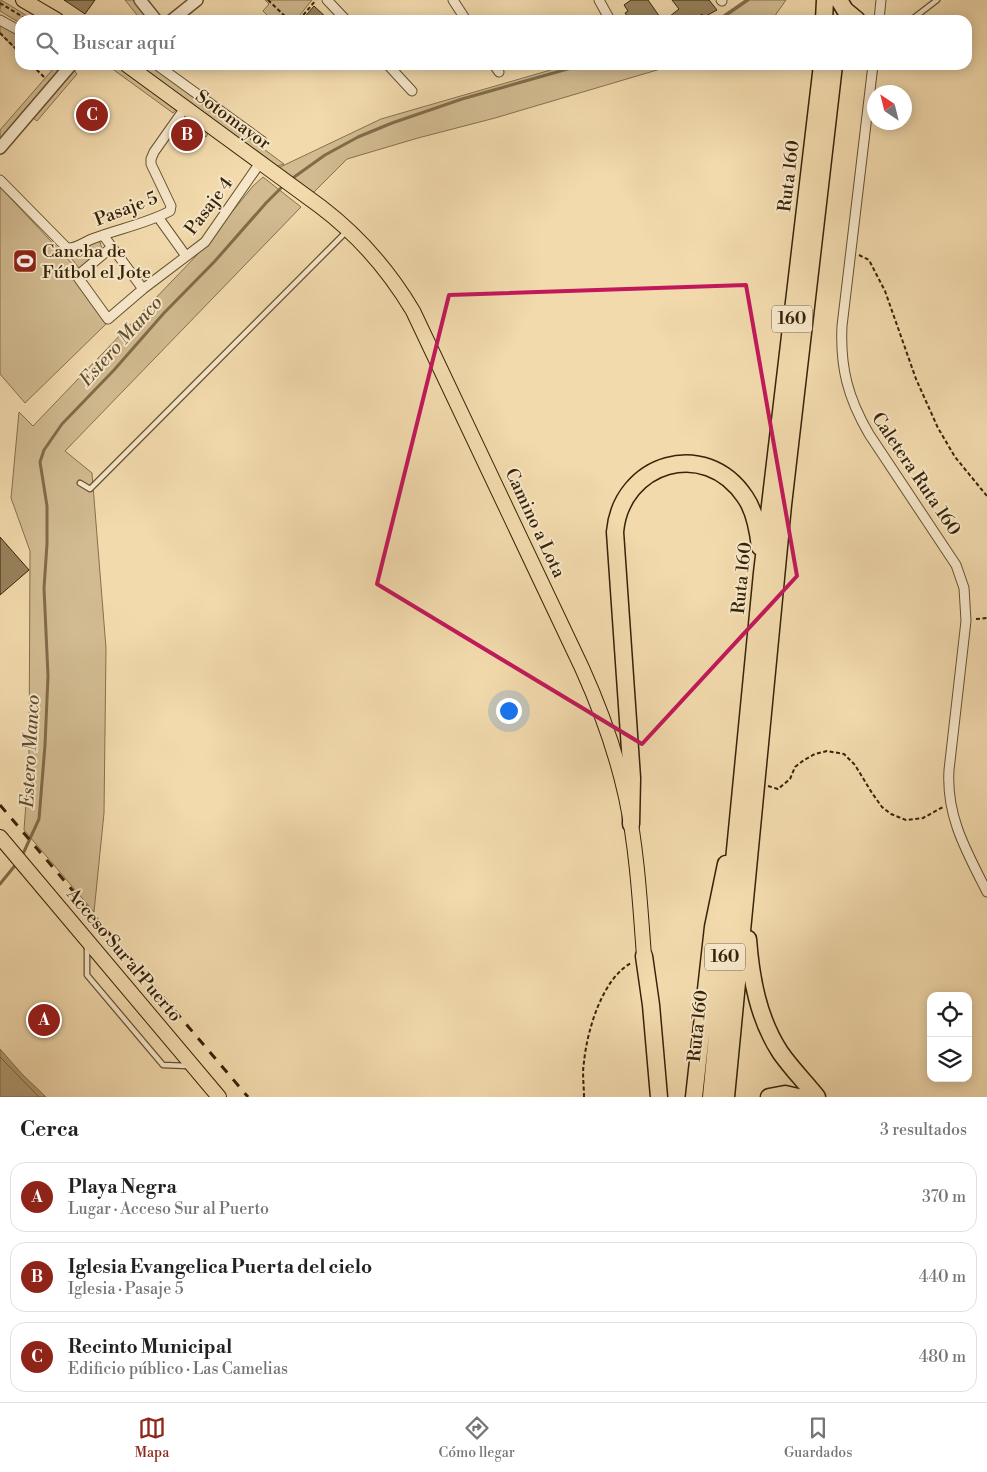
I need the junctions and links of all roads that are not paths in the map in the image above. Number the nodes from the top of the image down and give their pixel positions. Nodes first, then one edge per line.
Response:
1 (23, 0) edge
2 (140, 0) edge
3 (197, 0) edge
4 (327, 0) edge
5 (453, 0) edge
6 (599, 0) edge
7 (825, 0) edge
8 (838, 0) edge
9 (882, 0) edge
10 (937, 0) edge
11 (48, 15) edge
12 (152, 15) edge
13 (178, 15) edge
14 (341, 15) edge
15 (463, 15) edge
16 (607, 15) edge
17 (824, 15) edge
18 (837, 15) edge
19 (852, 15) edge
20 (880, 15) edge
21 (918, 15) edge
22 (0, 20) edge
23 (15, 28) edge
24 (64, 70) edge
25 (136, 70) edge
26 (164, 70) edge
27 (393, 70) edge
28 (821, 70) edge
29 (833, 70) edge
30 (872, 70) edge
31 (876, 70) edge
32 (870, 85) edge
33 (871, 85) edge
34 (412, 91) dead end
35 (186, 108) junction
36 (867, 114) edge
37 (262, 141) dead end
38 (0, 148) edge
39 (265, 166) junction
40 (0, 180) edge
41 (158, 216) junction
42 (349, 230) junction
43 (103, 235) junction
44 (112, 246) junction
45 (186, 256) junction
46 (143, 289) junction
47 (80, 482) dead end
48 (762, 573) junction
49 (740, 816) junction
50 (631, 824) junction
51 (0, 837) edge
52 (987, 892) edge
53 (745, 897) junction
54 (87, 939) junction
55 (644, 956) junction
56 (194, 1066) junction
57 (219, 1097) edge
58 (651, 1097) edge
59 (660, 1097) edge
60 (694, 1097) edge
61 (711, 1097) edge
62 (726, 1097) edge
63 (769, 1097) edge
64 (798, 1097) edge
65 (817, 1097) edge

1 - 11 main road
2 - 12 street
3 - 13 street
4 - 14 street
5 - 15 street
6 - 16 street
7 - 17 highway
8 - 18 highway
8 - 19 highway
9 - 20 street
10 - 21 lane
22 - 23 street
24 - 38 street
25 - 35 main road, Sotomayor
26 - 37 street, Sotomayor
27 - 34 street
28 - 48 highway, Ruta 160 / 160
29 - 53 highway, Ruta 160 / 160
30 - 32 street, Caletera Ruta 160
31 - 33 lane
35 - 39 main road, Sotomayor
35 - 41 street, Pasaje 5
36 - 52 street, Caletera Ruta 160
39 - 42 main road, Camino a Lota
39 - 45 street, Pasaje 4
40 - 43 street, Pasaje 5
41 - 43 street, Pasaje 5
41 - 45 street
42 - 47 lane
42 - 50 main road, Camino a Lota
43 - 44 street
44 - 46 street
44 - 46 street, Pasaje 4
45 - 46 street, Pasaje 4
48 - 49 highway, Ruta 160 / 160
48 - 50 highway
49 - 60 highway
49 - 61 highway, Ruta 160 / 160
50 - 55 main road, Camino a Lota
51 - 54 main road, Acceso Sur al Puerto
53 - 62 highway, Ruta 160 / 160
53 - 65 highway
54 - 56 main road, Acceso Sur al Puerto
54 - 56 lane
55 - 58 highway
55 - 59 highway
56 - 57 main road, Acceso Sur al Puerto
63 - 64 highway

